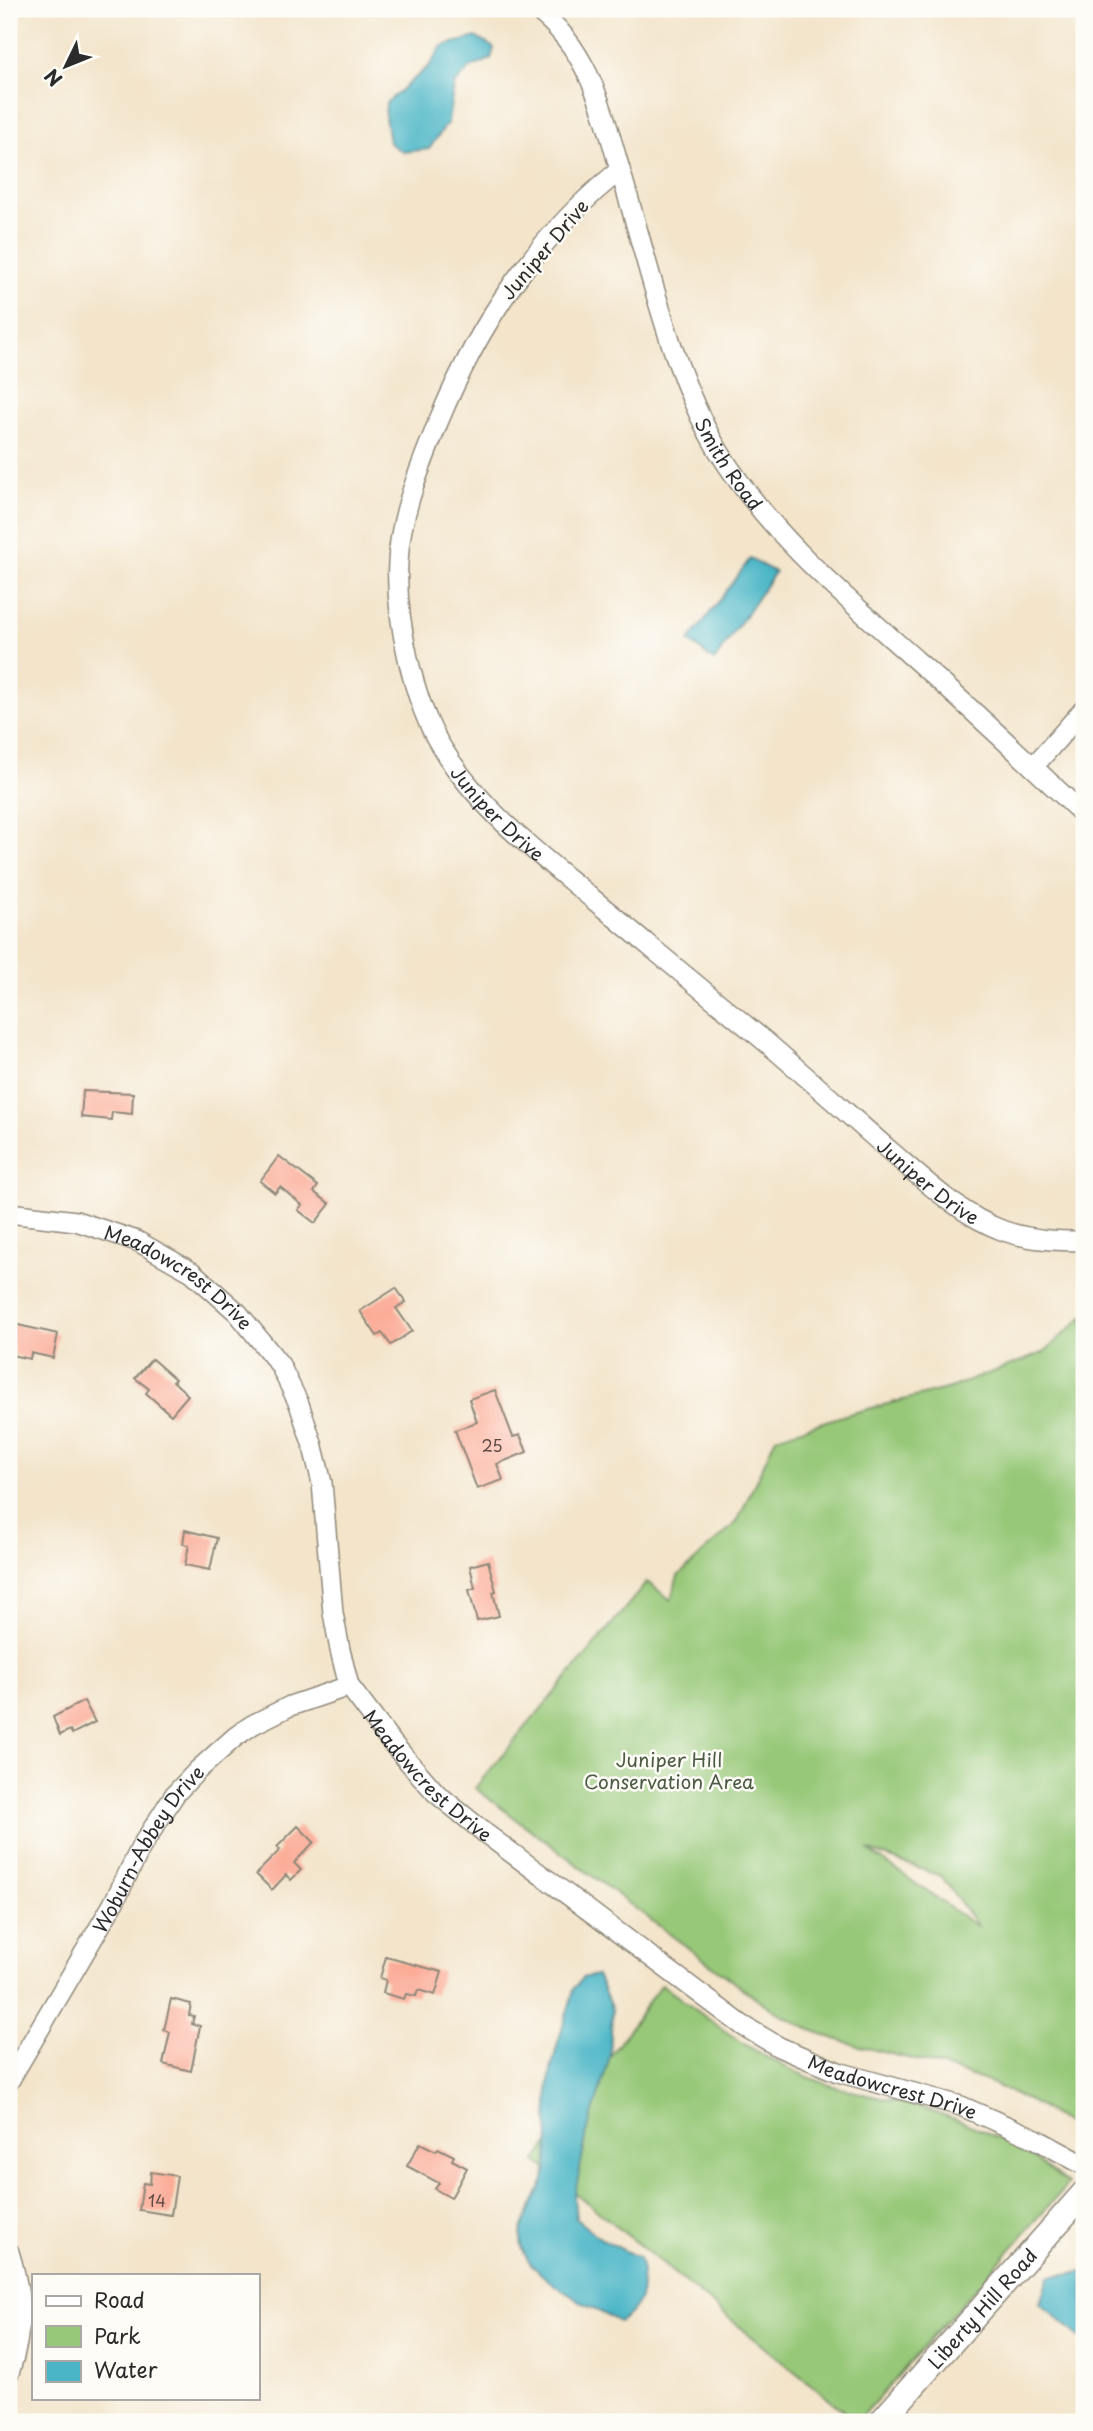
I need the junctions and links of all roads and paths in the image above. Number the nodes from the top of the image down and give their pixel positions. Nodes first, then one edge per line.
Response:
1 (536, 9) edge
2 (620, 170) junction
3 (1084, 709) edge
4 (1032, 767) junction
5 (1084, 816) edge
6 (9, 1213) edge
7 (1084, 1241) edge
8 (349, 1686) junction
9 (9, 2081) edge
10 (1084, 2165) edge
11 (1084, 2193) edge
12 (9, 2252) edge
13 (9, 2373) edge
14 (881, 2422) edge

1 - 2 street, Smith Road
2 - 4 street, Smith Road
2 - 7 street, Juniper Drive
3 - 4 street
4 - 5 street, Smith Road
6 - 8 street, Meadowcrest Drive
8 - 9 street, Woburn-Abbey Drive
8 - 10 street, Meadowcrest Drive
11 - 14 street, Liberty Hill Road
12 - 13 street

